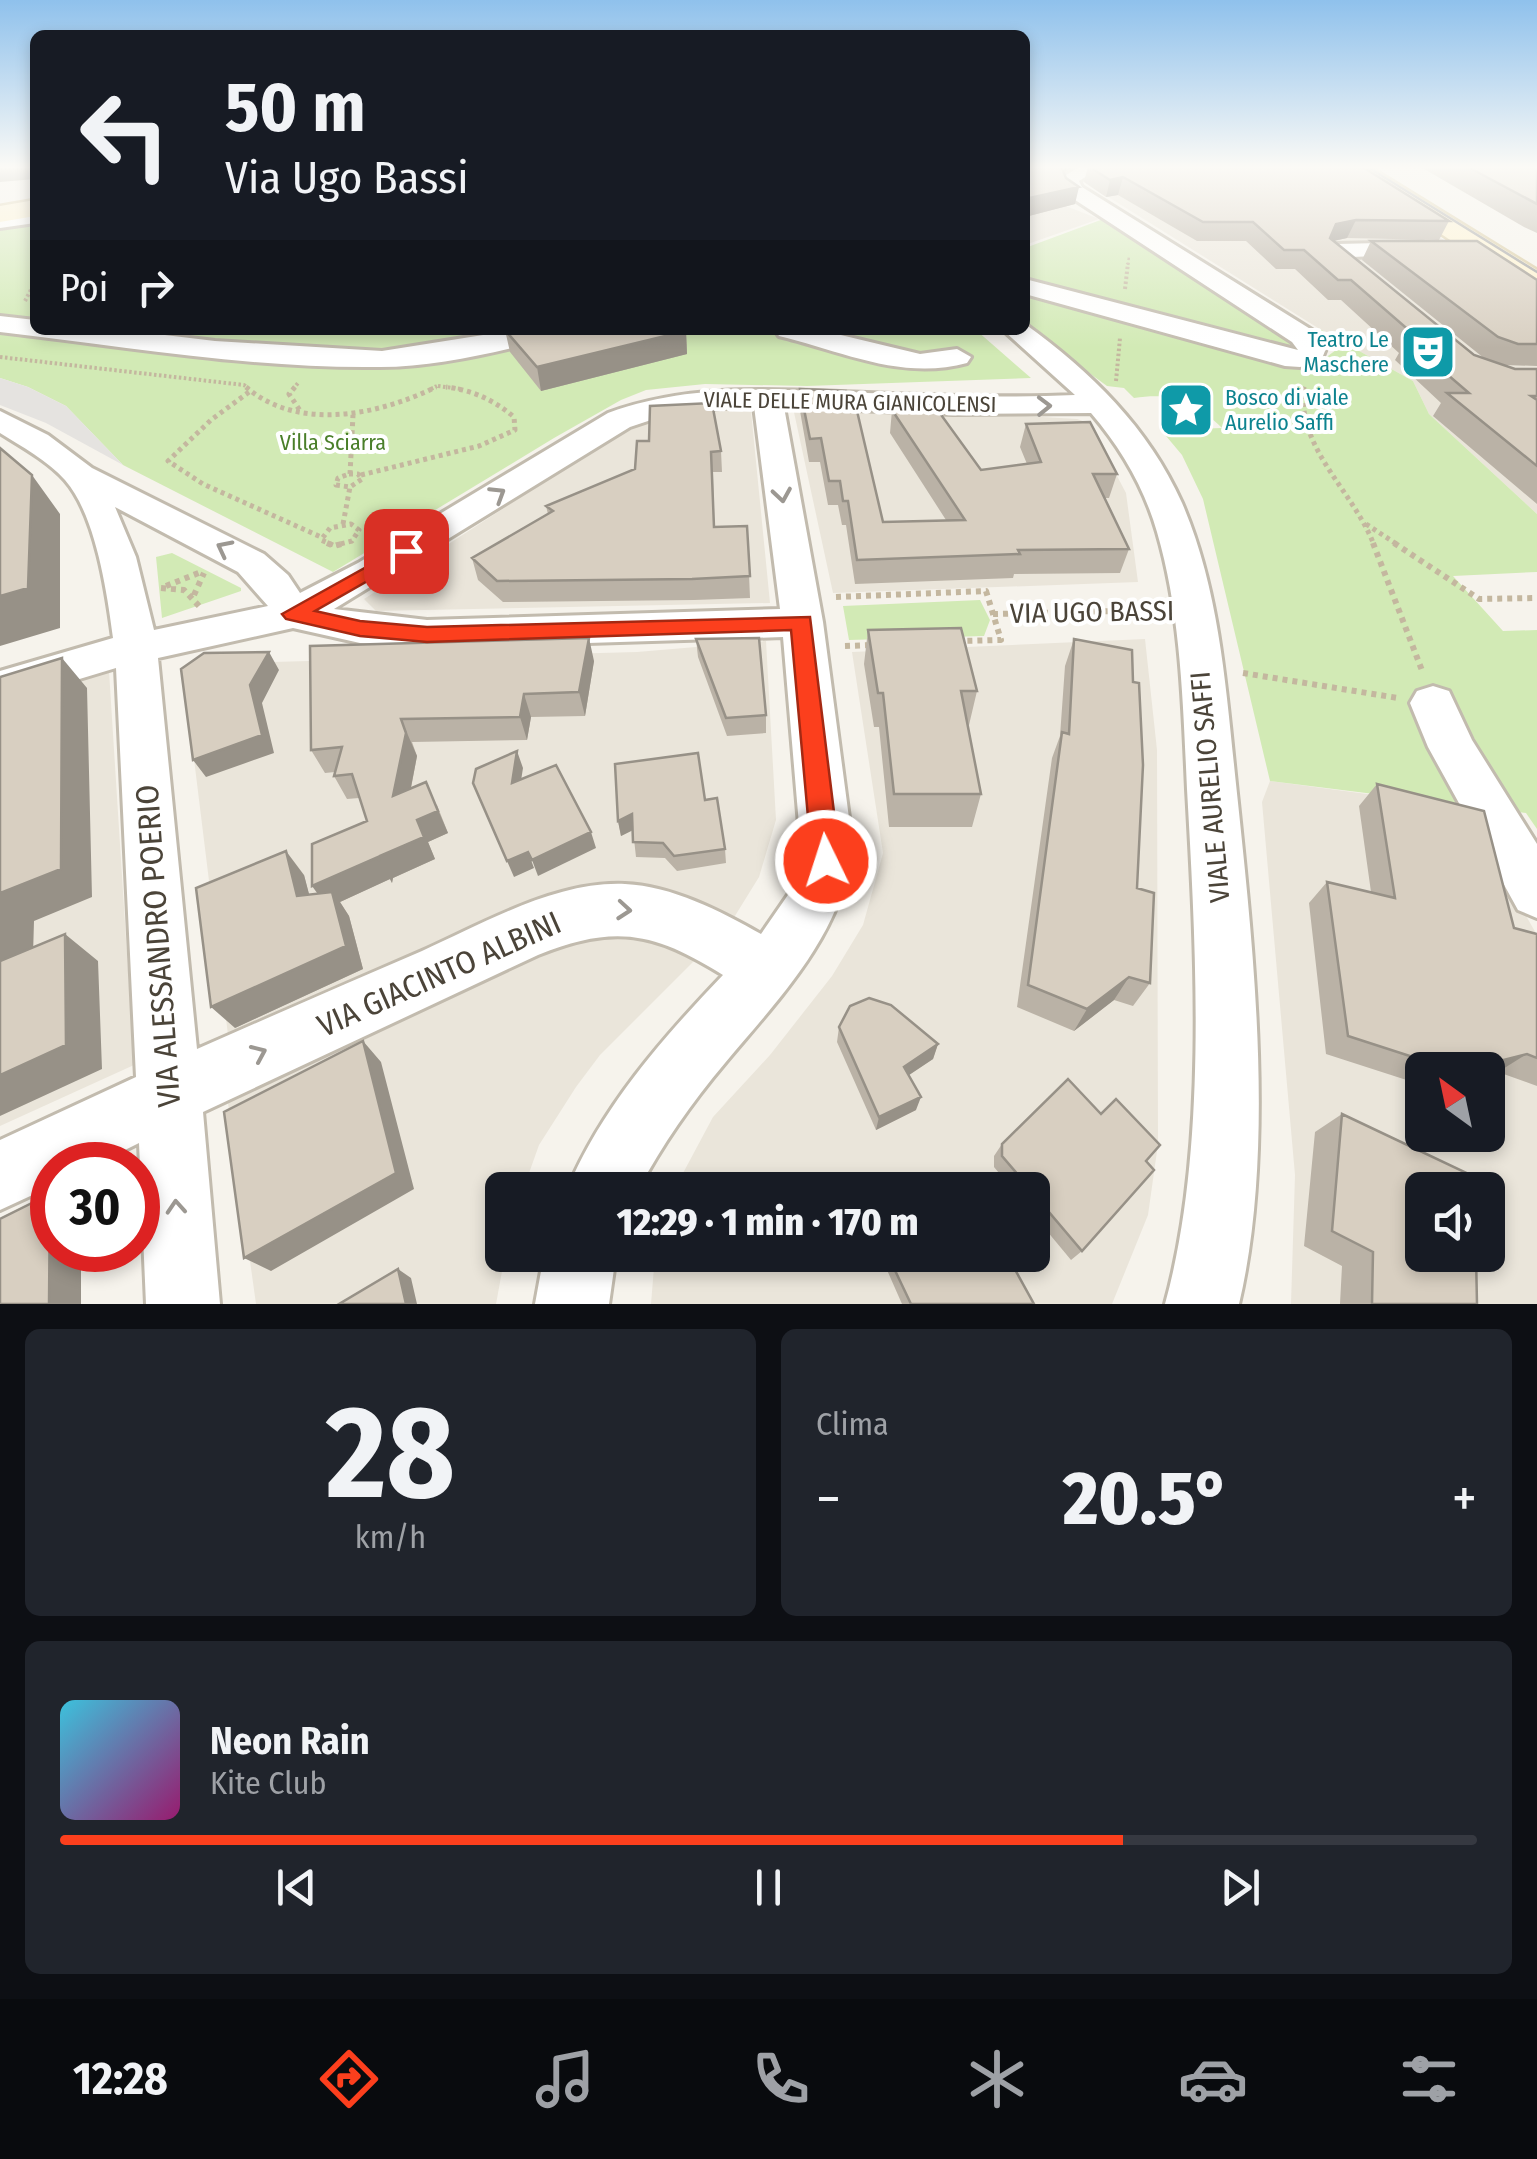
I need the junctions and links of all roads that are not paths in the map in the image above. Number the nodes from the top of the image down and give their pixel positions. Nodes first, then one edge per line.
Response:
1 (1130, 227) edge
2 (1448, 227) edge
3 (1487, 227) edge
4 (1481, 248) junction
5 (1537, 257) edge
6 (1537, 284) edge
7 (1030, 287) edge
8 (1388, 299) edge
9 (0, 324) edge
10 (30, 327) edge
11 (99, 335) edge
12 (283, 335) edge
13 (526, 335) edge
14 (808, 335) edge
15 (1023, 335) edge
16 (308, 354) junction
17 (957, 357) dead end
18 (1110, 383) junction
19 (768, 399) junction
20 (0, 420) edge
21 (80, 475) junction
22 (293, 614) junction
23 (814, 622) junction
24 (135, 648) junction
25 (0, 686) edge
26 (1434, 703) road end
27 (1537, 894) edge
28 (766, 969) junction
29 (170, 1094) junction
30 (611, 1172) edge
31 (0, 1176) edge
32 (577, 1272) edge
33 (182, 1304) edge
34 (572, 1304) edge
35 (1202, 1304) edge

1 - 7 street
2 - 4 main road
3 - 5 main road
4 - 6 main road
4 - 8 street
9 - 10 street
11 - 16 street
12 - 16 street
13 - 16 street
14 - 17 street
15 - 18 street, VIALE AURELIO SAFFI
19 -> 18 street, VIALE DELLE MURA GIANICOLENSI
18 - 35 street, VIALE AURELIO SAFFI
22 -> 19 street, VIALE DELLE MURA GIANICOLENSI
19 -> 23 street
20 - 21 street
22 -> 21 street
21 - 24 street, VIA ALESSANDRO POERIO
22 - 23 street
22 - 24 street
23 - 28 street
24 - 25 street
24 - 29 street, VIA ALESSANDRO POERIO
26 - 27 street
29 -> 28 street, VIA GIACINTO ALBINI
28 - 30 street
29 - 31 street, VIA GIACINTO ALBINI
33 -> 29 street, VIA ALESSANDRO POERIO
32 - 34 street

